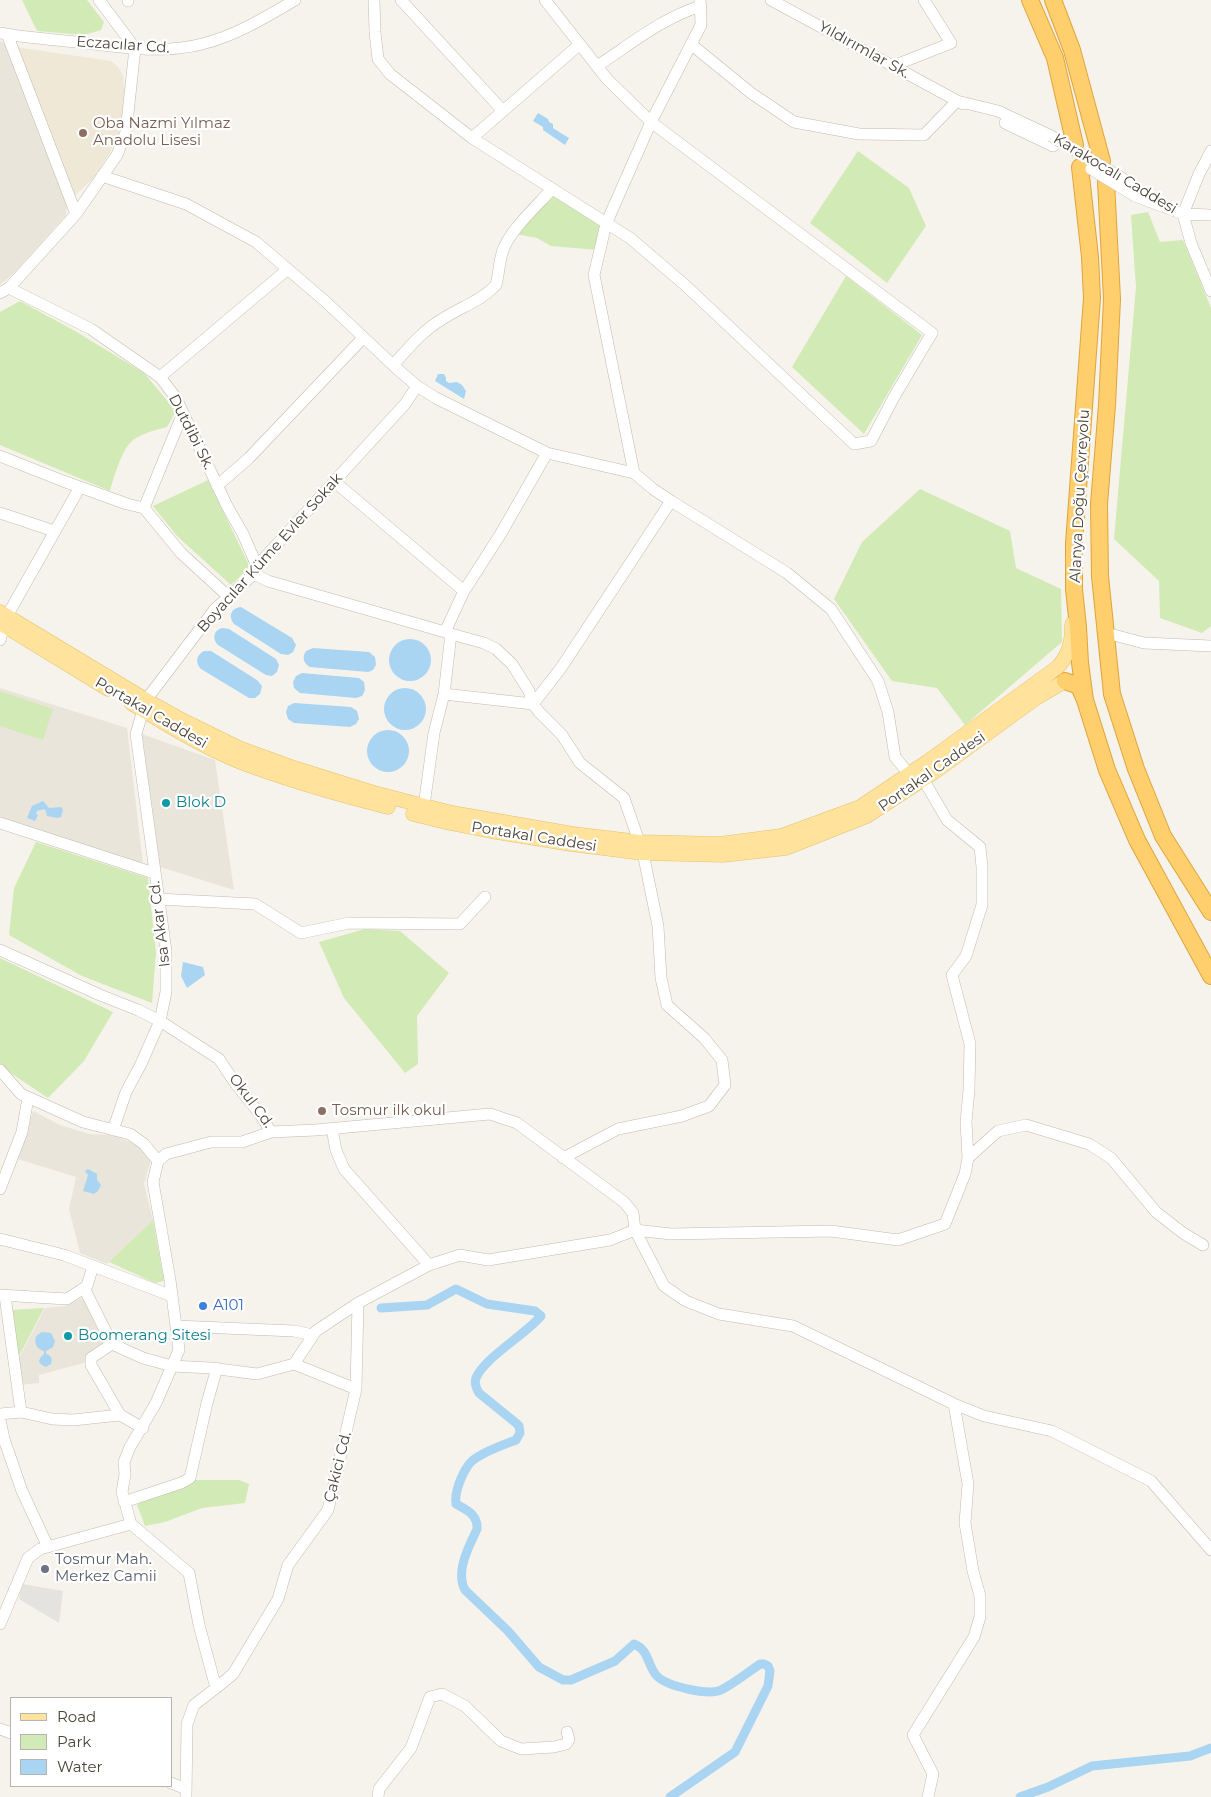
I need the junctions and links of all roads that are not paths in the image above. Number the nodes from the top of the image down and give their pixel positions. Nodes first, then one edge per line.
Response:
1 (99, 0) edge
2 (295, 0) edge
3 (374, 0) edge
4 (401, 0) edge
5 (545, 0) edge
6 (771, 0) edge
7 (924, 0) edge
8 (1030, 0) edge
9 (1053, 0) edge
10 (700, 3) edge
11 (4, 33) edge
12 (579, 44) junction
13 (692, 45) junction
14 (135, 48) junction
15 (597, 66) junction
16 (893, 66) junction
17 (957, 101) junction
18 (504, 110) junction
19 (651, 122) junction
20 (472, 138) junction
21 (1075, 145) dead end
22 (1211, 151) edge
23 (1102, 161) dead end
24 (1080, 167) dead end
25 (102, 176) junction
26 (1106, 182) dead end
27 (552, 189) junction
28 (76, 214) junction
29 (1183, 214) junction
30 (1211, 215) edge
31 (606, 224) junction
32 (288, 269) junction
33 (4, 291) edge
34 (1211, 291) edge
35 (363, 338) junction
36 (393, 365) junction
37 (160, 377) junction
38 (417, 386) junction
39 (183, 413) junction
40 (547, 453) junction
41 (0, 456) edge
42 (634, 473) junction
43 (335, 482) junction
44 (217, 486) junction
45 (80, 487) junction
46 (671, 501) junction
47 (144, 508) junction
48 (0, 513) edge
49 (54, 532) junction
50 (256, 570) junction
51 (1074, 588) junction
52 (464, 591) junction
53 (229, 597) junction
54 (3, 619) edge
55 (448, 633) junction
56 (1106, 633) junction
57 (0, 640) edge
58 (1211, 646) edge
59 (1061, 674) junction
60 (444, 694) junction
61 (1085, 700) junction
62 (534, 704) junction
63 (144, 705) junction
64 (909, 774) junction
65 (923, 779) junction
66 (423, 812) junction
67 (0, 823) edge
68 (642, 848) junction
69 (154, 873) junction
70 (485, 898) dead end
71 (158, 899) junction
72 (1211, 912) edge
73 (0, 950) edge
74 (1211, 976) edge
75 (160, 1021) junction
76 (0, 1070) edge
77 (28, 1098) junction
78 (332, 1129) junction
79 (113, 1130) junction
80 (271, 1132) junction
81 (564, 1158) junction
82 (968, 1158) junction
83 (158, 1160) junction
84 (0, 1189) edge
85 (635, 1230) junction
86 (0, 1239) edge
87 (1203, 1245) dead end
88 (429, 1265) junction
89 (93, 1266) junction
90 (84, 1288) junction
91 (3, 1295) edge
92 (172, 1296) junction
93 (358, 1303) junction
94 (176, 1326) junction
95 (313, 1334) junction
96 (112, 1344) junction
97 (294, 1364) junction
98 (172, 1366) junction
99 (217, 1368) junction
100 (356, 1389) junction
101 (954, 1404) junction
102 (21, 1412) junction
103 (0, 1414) edge
104 (120, 1415) junction
105 (0, 1420) edge
106 (143, 1428) junction
107 (124, 1502) junction
108 (131, 1524) junction
109 (48, 1547) junction
110 (1211, 1550) edge
111 (0, 1624) edge
112 (216, 1688) junction
113 (567, 1732) dead end
114 (172, 1784) edge
115 (186, 1793) edge
116 (378, 1797) edge
117 (928, 1797) edge

1 - 14 street
2 - 14 street, Eczacılar Cd.
3 - 20 street
4 - 18 street
5 - 12 street
6 - 16 street, Yıldırımlar Sk.
7 - 16 street
8 - 21 highway
9 - 23 highway
10 - 13 street
10 - 15 street
11 - 14 street, Eczacılar Cd.
11 - 28 street
12 - 15 street
12 - 18 street
13 - 17 street
13 - 19 street
14 - 25 street
15 - 19 street
16 - 17 street, Yıldırımlar Sk.
17 - 29 street, Karakocalı Caddesi, bridge
18 - 20 street
19 - 31 street
19 - 31 street
20 - 27 street
22 - 29 street
24 - 51 highway, Alanya Doğu Çevreyolu
25 - 28 street
25 - 32 street
26 - 56 highway, Alanya Doğu Çevreyolu
27 - 31 street
27 - 36 street
28 - 33 street
29 - 30 street
29 - 34 street
31 - 42 street
32 - 35 street
32 - 37 street
33 - 37 street, Dutdibi Sk.
35 - 36 street
35 - 44 street
36 - 38 street
37 - 39 street, Dutdibi Sk.
38 - 40 street
38 - 43 street, Boyacılar Küme Evler Sokak
39 - 44 street, Dutdibi Sk.
39 - 47 street
40 - 42 street
40 - 52 street
41 - 45 street
42 - 46 street
43 - 50 street, Boyacılar Küme Evler Sokak
43 - 52 street
44 - 50 street, Dutdibi Sk.
45 - 47 street
45 - 49 street
46 - 62 street
46 - 64 street
47 - 53 street
48 - 49 street
49 - 54 street
50 - 53 street, Boyacılar Küme Evler Sokak
50 - 55 street
51 - 59 main road
51 - 61 highway, Alanya Doğu Çevreyolu
52 - 55 street
53 - 63 street, Boyacılar Küme Evler Sokak
54 - 57 street
54 - 63 main road, Portakal Caddesi
55 - 60 street
55 - 62 street
56 - 58 street
56 - 72 highway, Alanya Doğu Çevreyolu
59 - 61 highway
59 - 64 main road, Portakal Caddesi
59 - 65 main road, Portakal Caddesi
60 - 62 street
60 - 66 street
61 - 74 highway, Alanya Doğu Çevreyolu
62 - 68 street
63 - 66 main road, Portakal Caddesi
63 - 69 street, Isa Akar Cd.
64 - 65 street
64 - 68 main road, Portakal Caddesi
65 - 68 main road, Portakal Caddesi
65 - 82 street
66 - 68 main road, Portakal Caddesi
67 - 69 street
68 - 81 street
69 - 71 street, Isa Akar Cd.
70 - 71 street
71 - 75 street, Isa Akar Cd.
73 - 75 street, Okul Cd.
75 - 79 street, Isa Akar Cd.
75 - 80 street, Okul Cd.
76 - 77 street
77 - 79 street
77 - 84 street
78 - 80 street, Okul Cd.
78 - 81 street, Okul Cd.
78 - 88 street
79 - 83 street
80 - 83 street
81 - 85 street, Okul Cd.
82 - 85 street
82 - 87 street
83 - 92 street
85 - 88 street
85 - 101 street, Okul Cd.
86 - 89 street
88 - 93 street
89 - 90 street
89 - 92 street
90 - 91 street
90 - 96 street
91 - 102 street
92 - 94 street
93 - 95 street
93 - 100 street, Çakici Cd.
94 - 95 street
94 - 98 street
95 - 97 street
96 - 98 street
96 - 104 street
97 - 99 street
97 - 100 street
98 - 99 street
98 - 106 street
99 - 107 street
100 - 112 street, Çakici Cd.
101 - 110 street, Okul Cd.
101 - 117 street
102 - 103 street
102 - 104 street
104 - 106 street
105 - 109 street
106 - 107 street
107 - 108 street
108 - 109 street
108 - 112 street
109 - 111 street
112 - 115 street, Çakici Cd.
113 - 116 street
114 - 115 street

